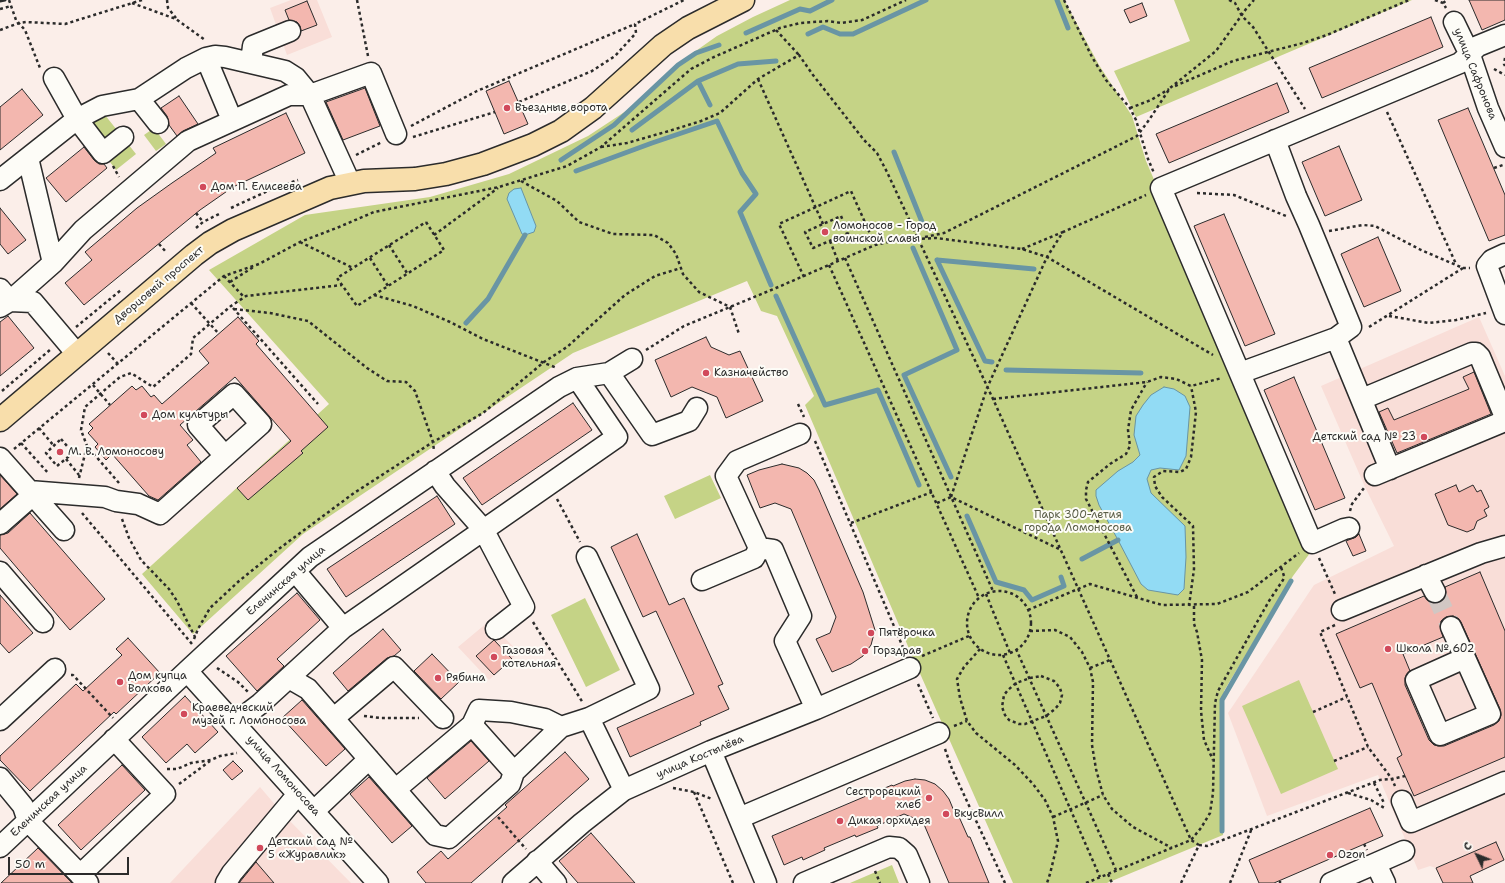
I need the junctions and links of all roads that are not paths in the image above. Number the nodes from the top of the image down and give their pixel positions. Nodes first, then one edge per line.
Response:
1 (744, 0) edge
2 (1454, 22) dead end
3 (290, 31) dead end
4 (1505, 35) edge
5 (1470, 55) junction
6 (206, 58) junction
7 (251, 64) junction
8 (54, 78) dead end
9 (310, 95) junction
10 (139, 99) junction
11 (77, 119) junction
12 (232, 120) junction
13 (158, 123) dead end
14 (396, 134) road end
15 (123, 137) dead end
16 (1275, 140) junction
17 (1505, 147) edge
18 (28, 158) junction
19 (0, 180) edge
20 (350, 183) junction
21 (1505, 254) edge
22 (53, 263) junction
23 (3, 299) edge
24 (1504, 311) edge
25 (1343, 332) junction
26 (77, 354) junction
27 (632, 359) road end
28 (1239, 371) junction
29 (608, 373) junction
30 (577, 378) junction
31 (1362, 399) junction
32 (697, 408) dead end
33 (1505, 417) edge
34 (0, 420) edge
35 (1505, 421) edge
36 (800, 434) dead end
37 (8, 453) edge
38 (225, 456) dead end
39 (435, 471) junction
40 (31, 493) junction
41 (0, 524) edge
42 (1346, 528) road end
43 (483, 529) junction
44 (64, 530) dead end
45 (1505, 546) edge
46 (759, 548) junction
47 (587, 557) road end
48 (295, 571) junction
49 (1, 574) edge
50 (702, 580) dead end
51 (1342, 610) dead end
52 (43, 622) dead end
53 (1451, 626) tunnel mouth
54 (343, 628) junction
55 (496, 629) dead end
56 (1465, 658) dead end
57 (914, 663) road end
58 (55, 669) road end
59 (187, 671) junction
60 (289, 678) junction
61 (816, 709) junction
62 (334, 718) junction
63 (443, 718) road end
64 (589, 718) junction
65 (0, 720) edge
66 (235, 723) junction
67 (472, 725) junction
68 (562, 727) junction
69 (939, 733) dead end
70 (114, 739) junction
71 (711, 751) junction
72 (369, 758) junction
73 (514, 772) junction
74 (0, 778) edge
75 (1505, 782) edge
76 (396, 789) junction
77 (624, 790) junction
78 (298, 794) junction
79 (1394, 805) road end
80 (314, 811) junction
81 (739, 818) junction
82 (28, 821) junction
83 (0, 846) edge
84 (1404, 851) dead end
85 (532, 856) junction
86 (1376, 864) junction
87 (84, 879) edge
88 (226, 883) edge
89 (378, 883) edge
90 (513, 883) edge
91 (556, 883) edge
92 (766, 883) edge
93 (804, 883) edge
94 (919, 883) edge
95 (1331, 883) edge
96 (1385, 883) edge

1 - 20 main road, Дворцовый проспект
2 - 5 street, улица Сафронова
3 - 7 street
4 - 5 street
5 - 16 street
5 - 17 street, улица Сафронова
6 - 7 street
6 - 10 street
6 - 12 street
7 - 9 street
8 - 11 street
9 - 12 street
9 - 14 street
9 - 20 street
10 - 11 street
10 - 13 street
11 - 15 street
11 - 18 street
12 - 22 street
16 - 25 street
16 - 28 street
18 - 19 street
18 - 22 street
20 - 26 main road, Дворцовый проспект
21 - 24 street
22 - 23 street
23 - 26 street
25 - 28 street
25 - 31 street
26 - 34 main road, Дворцовый проспект
27 - 29 street, Еленинская улица
28 - 42 street
29 - 30 street, Еленинская улица
29 - 32 street
30 - 39 street, Еленинская улица
30 - 43 street
31 - 33 street
31 - 35 street
36 - 46 street
37 - 40 street
38 - 40 street
39 - 43 street
39 - 48 street, Еленинская улица
40 - 41 street
40 - 44 street
43 - 54 street
43 - 55 street
45 - 51 street
46 - 50 street
46 - 61 street
47 - 64 street
48 - 54 street
48 - 59 street, Еленинская улица
49 - 52 street
53 - 56 street
54 - 60 street
57 - 61 street, улица Костылёва
58 - 65 street
59 - 66 street, улица Ломоносова
59 - 70 street, Еленинская улица
60 - 62 street
60 - 66 street
61 - 71 street, улица Костылёва
62 - 63 street
62 - 72 street
64 - 68 street
64 - 77 street
66 - 78 street, улица Ломоносова
67 - 68 street
67 - 73 street
67 - 76 street
68 - 73 street
69 - 81 street
70 - 82 street, Еленинская улица
70 - 87 street
71 - 77 street, улица Костылёва
71 - 81 street
72 - 76 street
72 - 80 street
73 - 76 street
74 - 82 street
75 - 79 street
77 - 85 street, улица Костылёва
78 - 80 street, улица Ломоносова
78 - 88 street
80 - 89 street, улица Ломоносова
81 - 92 street
82 - 83 street, Еленинская улица
82 - 87 street
84 - 86 street
85 - 90 street, улица Костылёва
85 - 91 street
86 - 95 street
86 - 96 street
93 - 94 street

